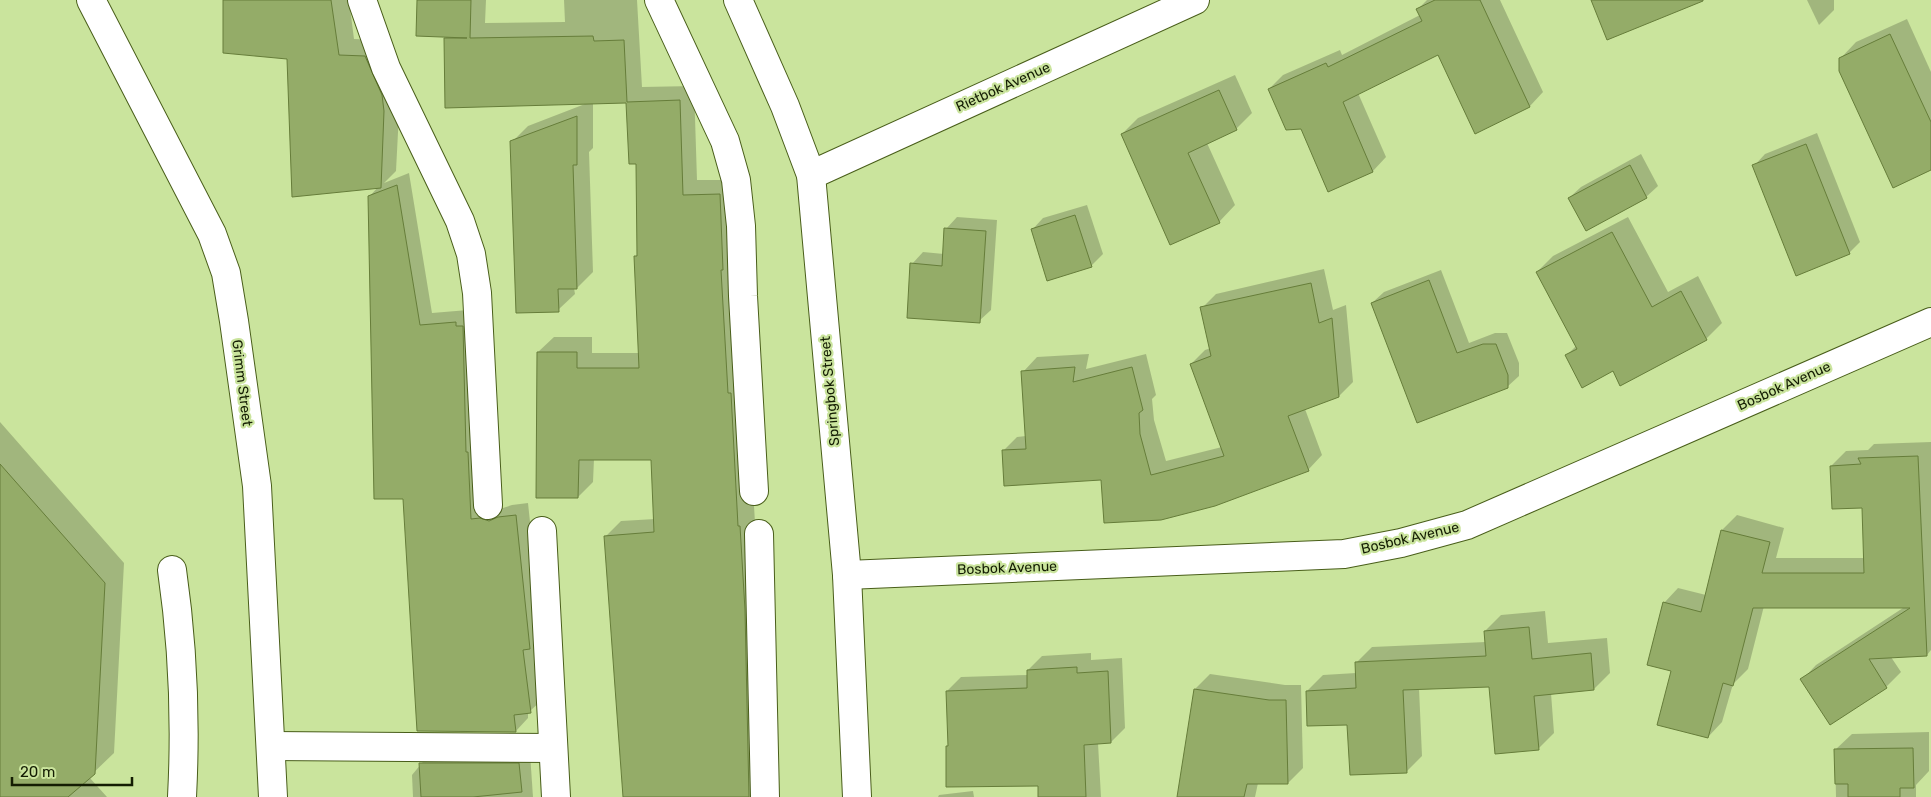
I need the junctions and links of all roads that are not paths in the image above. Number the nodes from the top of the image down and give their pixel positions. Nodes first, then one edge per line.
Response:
1 (91, 0) edge
2 (362, 0) edge
3 (659, 0) edge
4 (738, 0) edge
5 (1196, 0) edge
6 (811, 175) junction
7 (1931, 322) edge
8 (754, 491) dead end
9 (488, 505) dead end
10 (542, 532) dead end
11 (759, 534) dead end
12 (172, 570) dead end
13 (847, 575) junction
14 (271, 746) junction
15 (553, 748) junction
16 (182, 797) edge
17 (274, 797) edge
18 (556, 797) edge
19 (764, 797) edge
20 (857, 797) edge

1 - 14 street, Grimm Street
2 - 9 street
3 - 8 street
4 - 6 street, Springbok Street
5 - 6 street, Rietbok Avenue
6 - 13 street, Springbok Street
7 - 13 street, Bosbok Avenue
10 - 15 street
11 - 19 street
12 - 16 street
13 - 20 street, Springbok Street
14 - 15 street
14 - 17 street, Grimm Street
15 - 18 street

